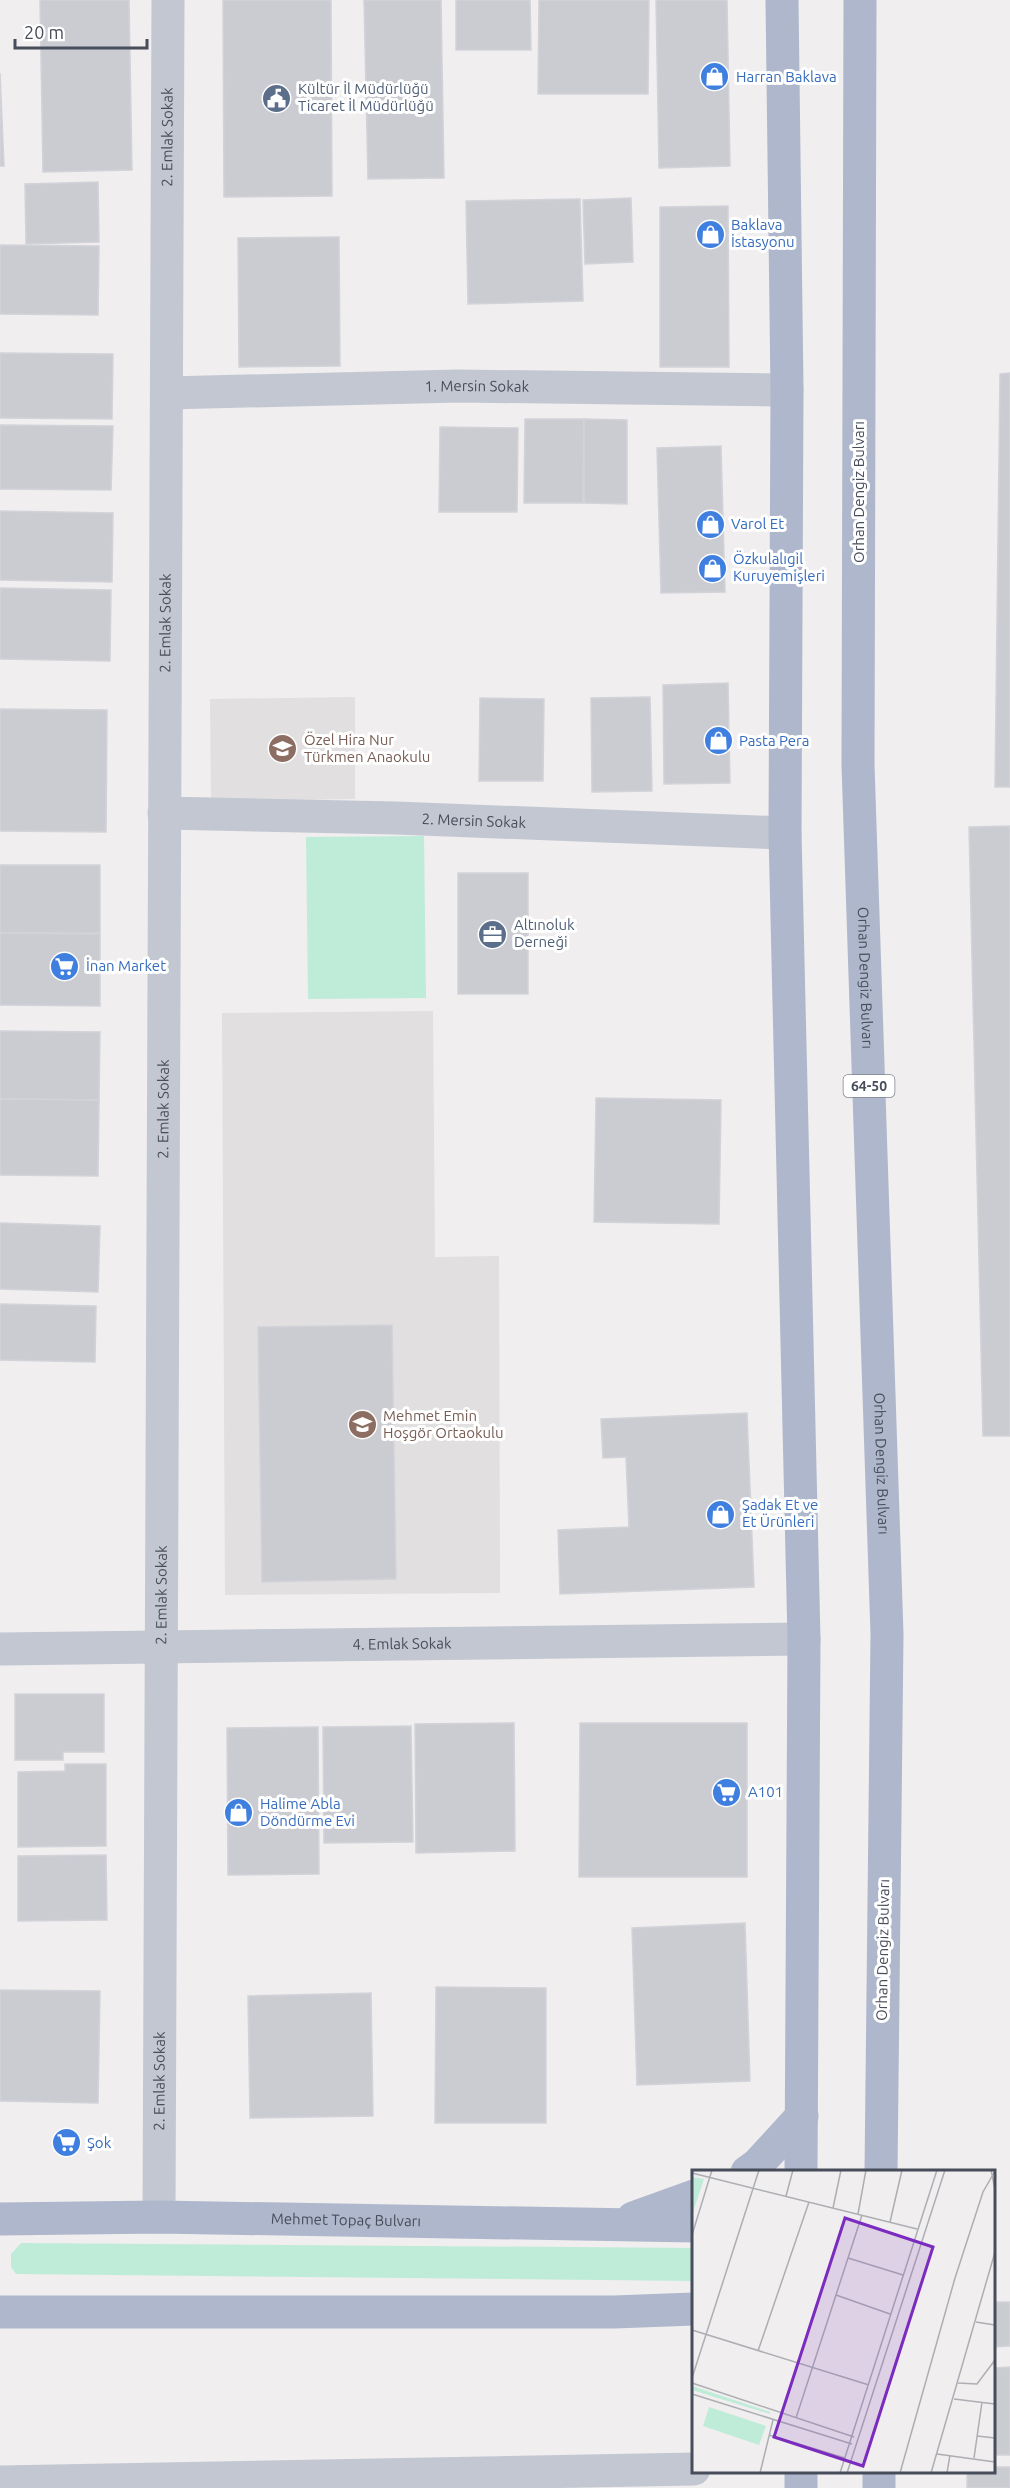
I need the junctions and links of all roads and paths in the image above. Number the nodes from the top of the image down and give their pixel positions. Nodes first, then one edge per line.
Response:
1 (168, 0) edge
2 (783, 0) edge
3 (860, 0) edge
4 (787, 390) junction
5 (167, 393) junction
6 (165, 813) junction
7 (786, 833) junction
8 (804, 1639) junction
9 (161, 1647) junction
10 (0, 1649) edge
11 (802, 2116) junction
12 (750, 2170) edge
13 (801, 2170) edge
14 (881, 2170) edge
15 (692, 2196) edge
16 (159, 2217) junction
17 (0, 2219) edge
18 (613, 2226) junction
19 (692, 2226) edge
20 (692, 2309) edge
21 (0, 2312) edge
22 (614, 2312) junction
23 (692, 2324) edge
24 (692, 2469) edge
25 (0, 2482) edge

1 - 5 street, 2. Emlak Sokak
2 - 4 main road
3 - 14 main road, Orhan Dengiz Bulvarı / 64-50
4 - 5 street, 1. Mersin Sokak
4 - 7 main road
5 - 6 street, 2. Emlak Sokak
6 - 7 street, 2. Mersin Sokak
6 - 9 street, 2. Emlak Sokak
7 - 8 main road
8 - 9 street, 4. Emlak Sokak
8 - 11 main road
9 - 10 street, 4. Emlak Sokak
9 - 16 street, 2. Emlak Sokak
11 - 12 main road
11 - 13 main road
15 - 18 main road
16 - 17 main road, Mehmet Topaç Bulvarı
16 - 18 main road, Mehmet Topaç Bulvarı
18 - 19 main road, Mehmet Topaç Bulvarı
20 - 22 main road
21 - 22 main road
22 - 23 main road
24 - 25 street

